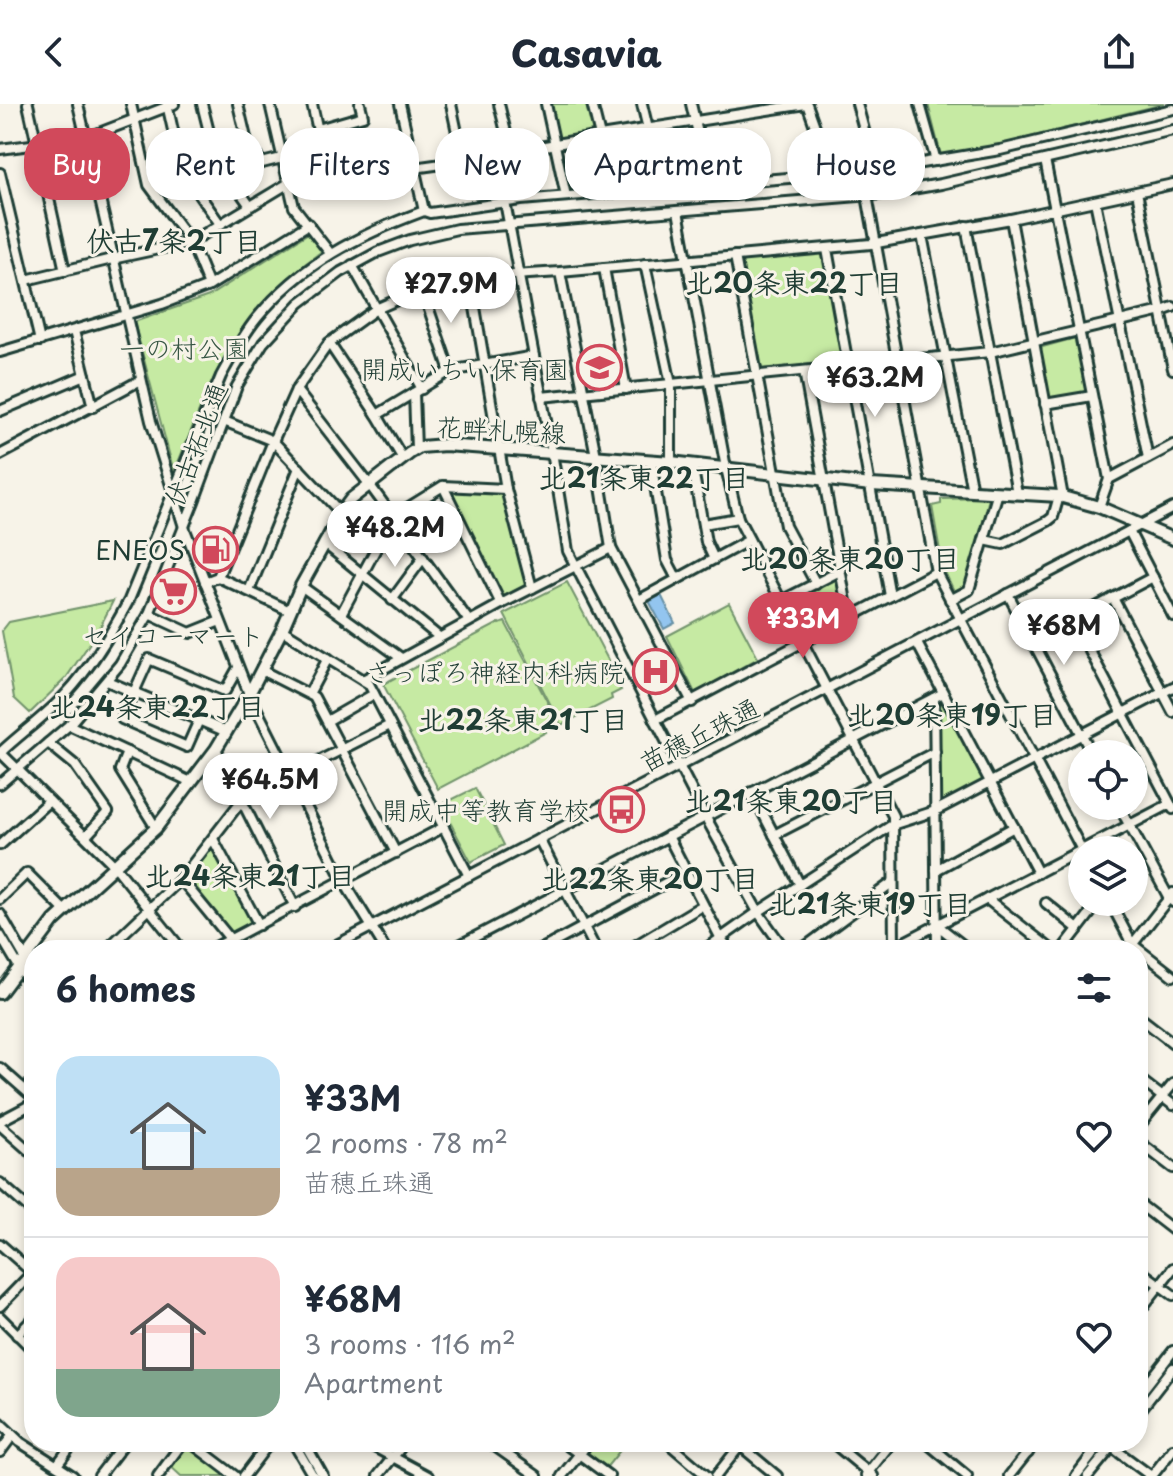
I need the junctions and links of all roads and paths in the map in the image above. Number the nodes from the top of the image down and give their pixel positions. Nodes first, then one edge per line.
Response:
1 (28, 104) edge
2 (78, 104) edge
3 (131, 104) edge
4 (202, 104) edge
5 (238, 104) edge
6 (270, 104) edge
7 (312, 104) edge
8 (360, 104) edge
9 (400, 104) edge
10 (451, 104) edge
11 (499, 104) edge
12 (546, 104) edge
13 (592, 104) edge
14 (642, 104) edge
15 (691, 104) edge
16 (806, 104) edge
17 (857, 104) edge
18 (920, 104) edge
19 (170, 105) edge
20 (752, 108) edge
21 (1173, 109) edge
22 (135, 120) junction
23 (695, 121) junction
24 (33, 128) edge
25 (84, 128) edge
26 (113, 128) edge
27 (318, 128) edge
28 (321, 128) edge
29 (405, 128) edge
30 (456, 128) edge
31 (505, 128) edge
32 (598, 128) edge
33 (648, 128) edge
34 (654, 128) edge
35 (697, 128) edge
36 (815, 128) edge
37 (864, 128) edge
38 (1173, 130) edge
39 (565, 142) edge
40 (554, 144) junction
41 (549, 145) edge
42 (24, 146) edge
43 (0, 149) edge
44 (280, 149) edge
45 (280, 158) edge
46 (1045, 160) junction
47 (936, 161) junction
48 (925, 163) edge
49 (0, 173) edge
50 (1173, 184) edge
51 (925, 186) edge
52 (280, 188) edge
53 (419, 188) edge
54 (565, 192) edge
55 (1137, 192) junction
56 (565, 196) edge
57 (49, 200) edge
58 (99, 200) edge
59 (293, 200) edge
60 (809, 200) edge
61 (869, 200) edge
62 (1095, 201) junction
63 (505, 202) junction
64 (250, 206) junction
65 (1055, 209) junction
66 (4, 210) edge
67 (424, 211) junction
68 (678, 211) junction
69 (1011, 219) junction
70 (220, 224) junction
71 (309, 224) junction
72 (509, 226) junction
73 (966, 226) junction
74 (922, 235) junction
75 (191, 242) junction
76 (876, 243) junction
77 (827, 249) junction
78 (330, 253) junction
79 (735, 256) junction
80 (112, 259) junction
81 (688, 260) junction
82 (645, 264) junction
83 (352, 265) junction
84 (604, 268) junction
85 (65, 271) junction
86 (560, 272) junction
87 (519, 275) junction
88 (470, 278) junction
89 (26, 280) junction
90 (209, 286) junction
91 (422, 289) junction
92 (1173, 307) edge
93 (376, 309) junction
94 (1162, 311) junction
95 (126, 314) junction
96 (1119, 321) junction
97 (74, 331) junction
98 (1078, 331) junction
99 (40, 341) junction
100 (1033, 341) junction
101 (329, 343) junction
102 (0, 352) edge
103 (990, 352) junction
104 (534, 356) junction
105 (946, 357) junction
106 (898, 362) junction
107 (484, 365) junction
108 (850, 367) junction
109 (1173, 369) edge
110 (450, 371) junction
111 (804, 371) junction
112 (85, 375) junction
113 (757, 376) junction
114 (141, 380) junction
115 (710, 381) junction
116 (671, 384) junction
117 (626, 389) junction
118 (296, 390) junction
119 (418, 391) junction
120 (584, 393) junction
121 (1092, 396) junction
122 (541, 397) junction
123 (1045, 404) junction
124 (93, 407) junction
125 (0, 411) edge
126 (377, 415) junction
127 (224, 421) junction
128 (273, 441) junction
129 (1173, 445) edge
130 (416, 449) junction
131 (498, 449) junction
132 (552, 452) junction
133 (0, 455) edge
134 (596, 456) junction
135 (1148, 458) junction
136 (403, 459) junction
137 (651, 461) junction
138 (671, 462) junction
139 (692, 464) junction
140 (299, 468) junction
141 (726, 468) junction
142 (776, 476) junction
143 (1109, 479) junction
144 (823, 481) junction
145 (369, 484) junction
146 (871, 485) junction
147 (443, 486) junction
148 (920, 488) junction
149 (506, 489) junction
150 (972, 491) junction
151 (998, 492) junction
152 (1017, 493) junction
153 (173, 494) junction
154 (1061, 496) junction
155 (1099, 507) junction
156 (1173, 508) edge
157 (341, 513) junction
158 (393, 517) junction
159 (738, 518) junction
160 (703, 524) junction
161 (1141, 525) junction
162 (184, 527) junction
163 (1129, 531) junction
164 (1173, 539) edge
165 (749, 540) junction
166 (984, 540) junction
167 (324, 543) junction
168 (611, 548) junction
169 (423, 558) junction
170 (714, 559) junction
171 (575, 566) junction
172 (840, 571) junction
173 (936, 572) junction
174 (362, 576) junction
175 (218, 577) junction
176 (1153, 577) junction
177 (677, 579) junction
178 (205, 582) junction
179 (816, 584) junction
180 (301, 586) junction
181 (532, 588) junction
182 (249, 591) junction
183 (1008, 594) junction
184 (890, 596) junction
185 (1113, 598) junction
186 (392, 600) junction
187 (639, 600) junction
188 (950, 600) junction
189 (781, 601) junction
190 (501, 604) junction
191 (290, 611) junction
192 (149, 614) junction
193 (341, 614) junction
194 (1173, 616) edge
195 (849, 618) junction
196 (960, 619) junction
197 (1073, 619) junction
198 (220, 621) junction
199 (469, 621) junction
200 (282, 630) junction
201 (439, 637) junction
202 (1032, 641) junction
203 (802, 643) junction
204 (917, 643) junction
205 (328, 658) junction
206 (401, 658) junction
207 (238, 668) junction
208 (261, 670) junction
209 (363, 680) junction
210 (107, 681) junction
211 (1173, 687) edge
212 (826, 690) junction
213 (1163, 692) junction
214 (133, 693) junction
215 (249, 694) junction
216 (309, 694) junction
217 (374, 694) junction
218 (938, 696) junction
219 (692, 702) junction
220 (1173, 712) edge
221 (1122, 714) junction
222 (199, 720) junction
223 (655, 720) junction
224 (327, 721) junction
225 (69, 725) junction
226 (390, 725) junction
227 (227, 732) junction
228 (1082, 735) junction
229 (852, 740) junction
230 (1085, 740) edge
231 (48, 743) junction
232 (216, 749) junction
233 (341, 749) junction
234 (0, 752) edge
235 (127, 752) junction
236 (935, 752) junction
237 (1034, 759) junction
238 (679, 766) junction
239 (17, 770) junction
240 (290, 776) junction
241 (991, 781) junction
242 (191, 782) junction
243 (874, 783) junction
244 (0, 784) edge
245 (752, 792) junction
246 (242, 800) junction
247 (49, 801) junction
248 (1172, 807) edge
249 (935, 811) junction
250 (705, 816) junction
251 (1126, 820) edge
252 (892, 825) junction
253 (1129, 825) junction
254 (444, 827) junction
255 (1014, 827) junction
256 (156, 828) junction
257 (774, 835) junction
258 (86, 836) junction
259 (668, 836) junction
260 (1075, 836) edge
261 (1108, 836) edge
262 (213, 839) junction
263 (539, 839) junction
264 (0, 845) edge
265 (396, 853) junction
266 (1068, 857) edge
267 (115, 866) junction
268 (936, 870) junction
269 (686, 872) junction
270 (1038, 873) junction
271 (469, 876) junction
272 (181, 879) junction
273 (343, 880) junction
274 (893, 882) junction
275 (800, 885) junction
276 (564, 890) junction
277 (1172, 898) edge
278 (0, 899) edge
279 (987, 899) junction
280 (1046, 903) dead end
281 (703, 905) junction
282 (295, 907) junction
283 (149, 908) junction
284 (65, 911) junction
285 (758, 912) junction
286 (0, 914) edge
287 (1088, 916) edge
288 (1116, 916) edge
289 (259, 925) junction
290 (937, 925) junction
291 (370, 927) junction
292 (584, 927) junction
293 (1078, 929) junction
294 (0, 935) edge
295 (721, 939) joint
296 (40, 940) edge
297 (116, 940) edge
298 (174, 940) edge
299 (231, 940) joint
300 (346, 940) edge
301 (379, 940) edge
302 (473, 940) edge
303 (559, 940) edge
304 (591, 940) edge
305 (645, 940) edge
306 (778, 940) edge
307 (815, 940) edge
308 (892, 940) edge
309 (908, 940) edge
310 (937, 940) edge
311 (956, 940) edge
312 (1039, 940) edge
313 (1070, 940) edge
314 (1127, 940) edge
315 (1136, 940) edge
316 (1148, 959) edge
317 (23, 964) junction
318 (1173, 976) edge
319 (0, 993) edge
320 (1148, 1024) edge
321 (1173, 1043) edge
322 (0, 1068) edge
323 (1173, 1084) edge
324 (1148, 1086) edge
325 (24, 1091) edge
326 (1162, 1096) junction
327 (1173, 1105) edge
328 (24, 1107) edge
329 (1148, 1114) edge
330 (0, 1123) edge
331 (24, 1146) edge
332 (1148, 1149) edge
333 (1173, 1168) edge
334 (0, 1183) edge
335 (24, 1204) edge
336 (1148, 1211) edge
337 (1173, 1230) edge
338 (0, 1244) edge
339 (24, 1264) edge
340 (1173, 1268) edge
341 (1148, 1276) edge
342 (24, 1283) edge
343 (1160, 1285) junction
344 (1173, 1295) edge
345 (1148, 1300) edge
346 (0, 1306) edge
347 (0, 1317) edge
348 (24, 1328) edge
349 (17, 1335) junction
350 (24, 1342) edge
351 (1173, 1351) edge
352 (1173, 1368) edge
353 (1148, 1383) edge
354 (1148, 1400) edge
355 (0, 1423) edge
356 (12, 1436) junction
357 (24, 1444) edge
358 (1173, 1449) edge
359 (0, 1452) edge
360 (37, 1452) edge
361 (67, 1452) edge
362 (117, 1452) edge
363 (176, 1452) edge
364 (203, 1452) edge
365 (260, 1452) edge
366 (299, 1452) edge
367 (310, 1452) edge
368 (384, 1452) edge
369 (397, 1452) edge
370 (503, 1452) edge
371 (679, 1452) edge
372 (733, 1452) edge
373 (750, 1452) edge
374 (843, 1452) edge
375 (885, 1452) edge
376 (938, 1452) edge
377 (1099, 1452) edge
378 (1103, 1452) edge
379 (1120, 1452) edge
380 (580, 1453) joint
381 (1028, 1453) edge
382 (393, 1457) junction
383 (57, 1465) junction
384 (161, 1473) edge
385 (869, 1475) edge
386 (73, 1476) edge
387 (99, 1476) edge
388 (172, 1476) edge
389 (235, 1476) edge
390 (244, 1476) edge
391 (313, 1476) edge
392 (323, 1476) edge
393 (378, 1476) edge
394 (428, 1476) edge
395 (537, 1476) edge
396 (562, 1476) edge
397 (609, 1476) edge
398 (707, 1476) edge
399 (716, 1476) edge
400 (777, 1476) edge
401 (967, 1476) edge
402 (1009, 1476) edge
403 (1076, 1476) edge
404 (1088, 1476) edge
405 (1151, 1476) edge

1 - 24 street
2 - 25 street
3 - 22 street
4 - 64 street
5 - 45 street
6 - 44 street
7 - 27 street
8 - 28 street
9 - 29 street
10 - 30 street
11 - 31 street
12 - 40 street
13 - 32 street
14 - 33 street
15 - 23 street
16 - 20 street
16 - 36 street
17 - 37 street
18 - 47 street
19 - 22 street
19 - 70 street
20 - 23 street
21 - 47 street, 伏古拓北通
22 - 26 street
22 - 75 street
23 - 34 street
23 - 35 street
38 - 46 street, 伏古拓北通
39 - 40 street
40 - 41 street
40 - 54 street
42 - 43 street
46 - 51 street, 伏古拓北通
46 - 65 street
47 - 48 street, 伏古拓北通
49 - 66 street
50 - 55 street
52 - 64 street
53 - 67 street
55 - 62 street
55 - 94 street
56 - 63 street, 伏古拓北通
57 - 85 street
58 - 80 street
59 - 71 street
60 - 68 street, 伏古拓北通
61 - 76 street
62 - 65 street
62 - 96 street
63 - 67 street, 伏古拓北通
63 - 72 street
64 - 70 street
65 - 69 street
65 - 98 street
66 - 89 street
67 - 78 street, 伏古拓北通
68 - 72 street, 伏古拓北通
68 - 81 street
69 - 73 street
69 - 100 street
70 - 75 street
71 - 78 street
71 - 90 street
72 - 83 street, 伏古拓北通
72 - 87 street
73 - 74 street
73 - 103 street
74 - 76 street
74 - 105 street
75 - 80 street
75 - 90 street
76 - 77 street
76 - 106 street
77 - 79 street
77 - 108 street
78 - 153 street, 伏古拓北通
79 - 81 street
79 - 113 street
80 - 85 street
80 - 95 street
81 - 82 street
81 - 115 street
82 - 84 street
82 - 116 street
83 - 93 street
83 - 127 street, 伏古拓北通
84 - 86 street
84 - 117 street
85 - 89 street
86 - 87 street
86 - 120 street
87 - 88 street
87 - 104 street
88 - 91 street
88 - 107 street
89 - 99 street
90 - 95 street
91 - 93 street
91 - 110 street
92 - 94 street
93 - 101 street
93 - 119 street
94 - 96 street
94 - 109 street
95 - 97 street
95 - 114 street
96 - 98 street
96 - 135 street
97 - 99 street
97 - 112 street
98 - 100 street
98 - 121 street
99 - 102 street
100 - 103 street
100 - 123 street
101 - 118 street
101 - 126 street
103 - 105 street
103 - 152 street
104 - 107 street
104 - 122 street
105 - 106 street
105 - 150 street
106 - 108 street
106 - 148 street
107 - 110 street
107 - 131 street
108 - 111 street
108 - 146 street
110 - 119 street
111 - 113 street
111 - 144 street
112 - 124 street
112 - 125 street
113 - 115 street
113 - 142 street
114 - 124 street
114 - 153 street
115 - 116 street
115 - 141 street
116 - 117 street
116 - 138 street
117 - 120 street
118 - 128 street
118 - 145 street
119 - 126 street
119 - 130 street
120 - 122 street
120 - 134 street
121 - 123 street
121 - 143 street
122 - 132 street
123 - 154 street
124 - 133 street
126 - 136 street
127 - 128 street
127 - 162 street, 伏古拓北通
128 - 140 street
128 - 175 street
129 - 135 street
130 - 131 main road, 花畔札幌線
130 - 136 main road, 花畔札幌線
131 - 132 main road, 花畔札幌線
131 - 149 street
132 - 134 main road, 花畔札幌線
132 - 171 street
134 - 137 main road, 花畔札幌線
134 - 168 street
135 - 143 street
136 - 145 main road, 花畔札幌線
137 - 138 main road, 花畔札幌線
137 - 177 street
138 - 139 main road, 花畔札幌線
139 - 141 main road, 花畔札幌線
139 - 160 street
140 - 157 street
140 - 182 street
141 - 142 main road, 花畔札幌線
141 - 159 street
142 - 144 main road, 花畔札幌線
142 - 179 street
143 - 155 street
144 - 146 main road, 花畔札幌線
144 - 172 street
145 - 157 main road, 花畔札幌線
145 - 158 street
146 - 148 main road, 花畔札幌線
146 - 184 street
147 - 149 street
147 - 158 street
147 - 190 street
148 - 150 main road, 花畔札幌線
148 - 173 street
149 - 181 street
150 - 151 main road, 花畔札幌線
151 - 152 main road, 花畔札幌線
151 - 166 street
152 - 154 main road, 花畔札幌線
153 - 162 street
153 - 234 street, 伏古拓北通
154 - 155 main road, 花畔札幌線
154 - 166 street
155 - 161 main road, 花畔札幌線
156 - 161 street, 苗穂丘珠通
157 - 167 main road, 花畔札幌線
158 - 169 street
158 - 174 street
159 - 160 street
159 - 165 street
160 - 170 street
161 - 163 street, 苗穂丘珠通
161 - 164 main road, 花畔札幌線
162 - 178 street
162 - 192 street, 伏古拓北通
163 - 176 street
163 - 183 street, 苗穂丘珠通
165 - 170 street
165 - 189 street
166 - 188 street
167 - 174 street
167 - 180 main road, 花畔札幌線
168 - 171 street
168 - 187 street
169 - 186 street
169 - 199 street
170 - 177 street
171 - 181 street
171 - 223 street
172 - 179 street
172 - 195 street
173 - 184 street
173 - 188 street
174 - 186 street
174 - 193 street
175 - 178 street
175 - 182 street
176 - 185 street
176 - 194 street
177 - 187 street
178 - 198 street
179 - 189 street
180 - 191 main road, 花畔札幌線
180 - 193 street
181 - 190 street
182 - 191 street
183 - 196 street, 苗穂丘珠通
183 - 202 street
184 - 195 street
185 - 197 street
185 - 213 street
186 - 201 street
187 - 219 street
188 - 196 street
189 - 203 street
190 - 199 street
191 - 200 main road, 花畔札幌線
192 - 198 street
192 - 210 street, 伏古拓北通
193 - 206 street
195 - 203 street
196 - 204 street, 苗穂丘珠通
196 - 237 street
197 - 202 street
197 - 221 street
198 - 207 street
199 - 201 street
200 - 205 street
200 - 208 main road, 花畔札幌線
201 - 206 street
202 - 228 street
203 - 212 street
203 - 219 street
204 - 212 street, 苗穂丘珠通
204 - 218 street
205 - 209 street
205 - 216 street
206 - 209 street
207 - 214 street
207 - 215 street
208 - 215 main road, 花畔札幌線
208 - 216 street
209 - 217 street
210 - 214 street
210 - 225 street, 伏古拓北通
211 - 213 street
212 - 229 street
212 - 238 street, 苗穂丘珠通
213 - 220 street
213 - 221 street
214 - 222 street
214 - 222 street
215 - 227 main road, 花畔札幌線
215 - 240 street
216 - 224 street
217 - 224 street
217 - 226 street
218 - 229 street
218 - 236 street
218 - 241 street
219 - 223 street
221 - 228 street
221 - 248 street
222 - 227 street
223 - 238 street
224 - 233 street
225 - 231 street, 伏古拓北通
225 - 235 street
226 - 233 street
226 - 254 street
227 - 232 main road, 花畔札幌線
228 - 230 street
228 - 237 street
229 - 243 street
229 - 245 street
231 - 239 street, 伏古拓北通
231 - 258 street
232 - 242 main road, 花畔札幌線
232 - 246 street
233 - 240 street
233 - 265 street
234 - 239 street
235 - 242 street
235 - 256 street
236 - 243 street
236 - 249 street
237 - 241 street
237 - 260 street
238 - 250 street
238 - 263 street, 苗穂丘珠通
239 - 244 street, 伏古拓北通
239 - 247 street
240 - 246 street
240 - 273 street
241 - 249 street
241 - 255 street
242 - 256 main road, 花畔札幌線
243 - 252 street
243 - 257 street
245 - 250 street
245 - 257 street
246 - 262 street
246 - 282 street
247 - 258 street
247 - 264 street
248 - 253 street
249 - 252 street
249 - 268 street
250 - 259 street
250 - 285 street
251 - 253 street
252 - 274 street
252 - 275 street
253 - 261 street
253 - 277 street
254 - 265 street
254 - 271 street
255 - 268 street
255 - 270 street
256 - 267 main road, 花畔札幌線
257 - 275 street
258 - 267 street
259 - 269 street
259 - 276 street
262 - 272 street
262 - 289 street
263 - 271 street, 苗穂丘珠通
263 - 276 street
265 - 273 street
266 - 270 street
267 - 283 street
267 - 284 main road, 花畔札幌線
268 - 290 street
269 - 281 street
269 - 292 street
270 - 279 street
271 - 291 street, 苗穂丘珠通
272 - 283 street
272 - 299 street
273 - 282 street
273 - 291 street
274 - 307 street
274 - 308 street
275 - 285 street
276 - 292 street
276 - 302 street
277 - 315 street
278 - 284 street
279 - 290 street
279 - 312 street
280 - 293 street
281 - 295 street
281 - 305 street
282 - 289 street
283 - 297 street
283 - 298 street
284 - 296 main road, 花畔札幌線
285 - 295 street
285 - 306 street
286 - 317 street
287 - 293 street
288 - 314 street
289 - 299 street
290 - 309 street
290 - 310 street
290 - 311 street
291 - 300 street, 苗穂丘珠通
291 - 301 street
292 - 303 street
292 - 304 street
293 - 313 street
294 - 317 street
316 - 318 street
317 - 319 main road, 花畔札幌線
320 - 321 street
322 - 325 street
323 - 326 street
324 - 326 street
326 - 327 street
326 - 329 street
328 - 330 street
330 - 331 street
332 - 333 street
334 - 335 street
336 - 337 street
338 - 339 street
340 - 343 street
341 - 343 street
342 - 346 street
343 - 344 street
343 - 345 street
347 - 349 street
348 - 349 street
349 - 350 street
351 - 353 street
352 - 354 street
355 - 356 street
356 - 357 street
356 - 359 street
358 - 405 street
360 - 383 street
361 - 383 street
362 - 387 street
363 - 384 street
364 - 389 street
365 - 390 street
366 - 391 street
367 - 392 street
368 - 382 street
369 - 382 street
370 - 395 street
371 - 398 street
372 - 399 street
373 - 400 street
374 - 385 street
375 - 385 street
376 - 401 street
377 - 403 street
378 - 404 street
379 - 405 street
380 - 396 street
380 - 397 street
381 - 402 street
382 - 393 street
382 - 394 street
383 - 386 street
384 - 388 street

